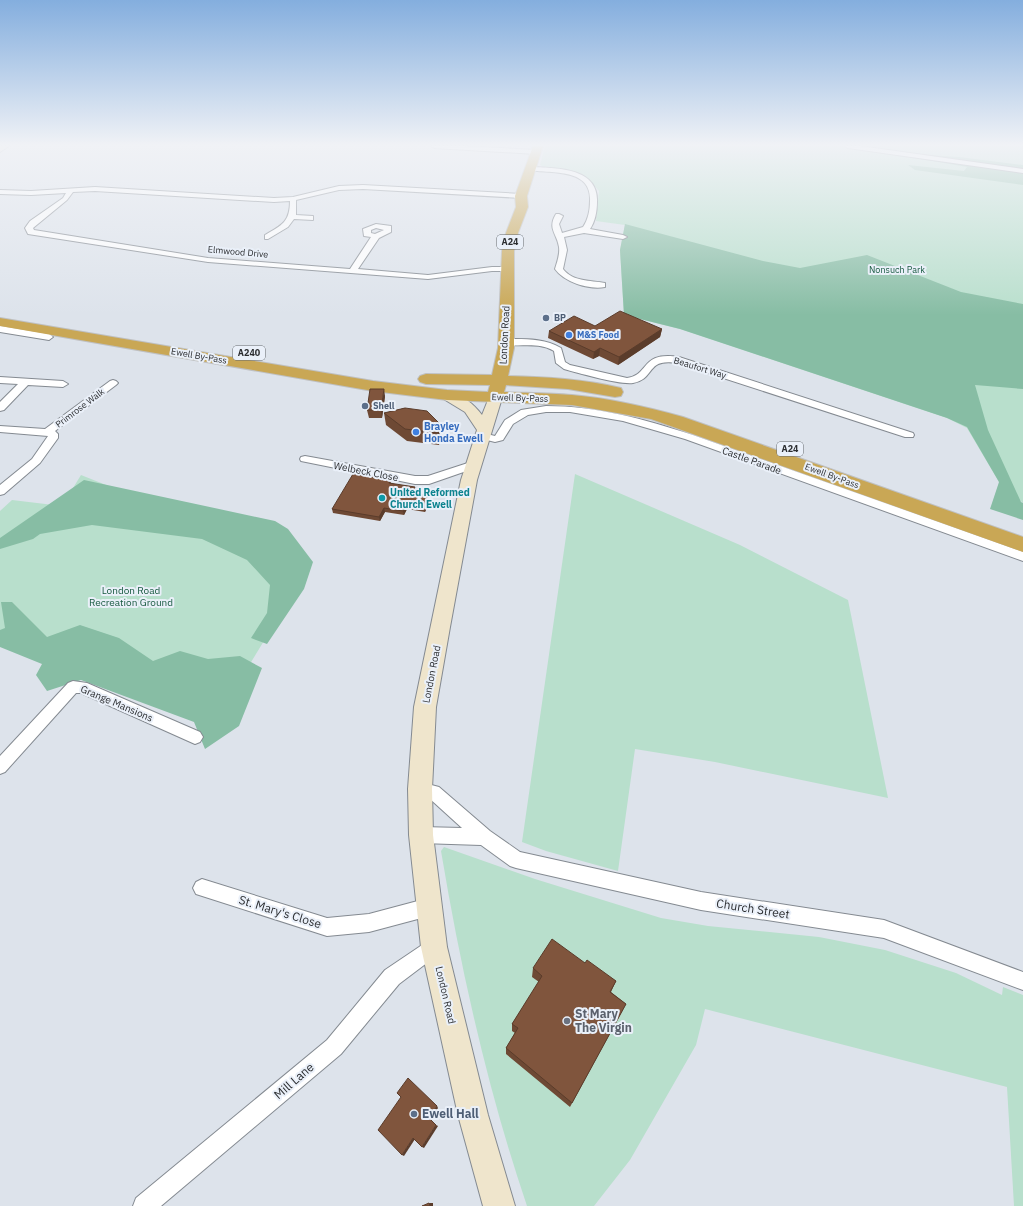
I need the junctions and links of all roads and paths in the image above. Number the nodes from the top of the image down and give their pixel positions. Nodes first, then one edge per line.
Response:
1 (60, 202) edge
2 (293, 202) edge
3 (522, 202) edge
4 (593, 202) edge
5 (559, 216) dead end
6 (293, 217) junction
7 (310, 218) dead end
8 (582, 230) junction
9 (268, 236) dead end
10 (376, 236) dead end
11 (559, 236) junction
12 (623, 236) dead end
13 (507, 269) junction
14 (353, 271) junction
15 (602, 285) dead end
16 (0, 313) edge
17 (0, 322) edge
18 (0, 329) edge
19 (49, 337) dead end
20 (506, 345) junction
21 (412, 378) junction
22 (0, 380) edge
23 (500, 380) junction
24 (25, 382) junction
25 (553, 382) junction
26 (113, 383) dead end
27 (64, 384) dead end
28 (448, 395) junction
29 (495, 398) junction
30 (620, 406) junction
31 (0, 408) edge
32 (0, 429) edge
33 (47, 432) junction
34 (484, 433) junction
35 (909, 435) dead end
36 (689, 437) junction
37 (734, 441) junction
38 (305, 459) dead end
39 (474, 465) junction
40 (0, 491) edge
41 (1023, 530) edge
42 (1023, 545) edge
43 (1023, 557) edge
44 (195, 737) dead end
45 (0, 767) edge
46 (420, 790) junction
47 (421, 835) junction
48 (484, 837) junction
49 (202, 888) dead end
50 (429, 907) junction
51 (434, 947) junction
52 (1023, 981) edge
53 (144, 1206) edge
54 (498, 1206) edge

1 - 14 street, Elmwood Drive
2 - 6 street
3 - 13 highway, London Road / A24
4 - 8 street
5 - 11 street
6 - 7 street
6 - 9 street
8 - 11 street
8 - 12 street
10 - 14 street
11 - 15 street
13 - 14 street, Elmwood Drive
13 - 20 highway, London Road / A24
16 - 21 highway, Ewell By-Pass / A240
17 - 28 highway, Ewell By-Pass / A240
18 - 19 street
20 - 23 highway, London Road / A24
20 - 25 highway
20 - 35 street, Beaufort Way
21 - 23 highway, Ewell By-Pass / A240
21 - 29 highway
22 - 24 street
23 - 25 highway, Ewell By-Pass / A24
23 - 29 highway, London Road / A24
23 - 30 highway
24 - 27 street
24 - 31 street
25 - 41 highway, Ewell By-Pass / A24
26 - 33 street, Primrose Walk
28 - 29 highway, Ewell By-Pass / A240
28 - 34 main road
29 - 30 highway, Ewell By-Pass / A24
29 - 34 main road, London Road
30 - 37 highway, Ewell By-Pass / A24
32 - 33 street, Primrose Walk
33 - 40 street, Primrose Walk
34 - 36 street, Castle Parade
34 - 39 main road, London Road
36 - 37 street
36 - 43 street, Castle Parade
37 - 42 highway, Ewell By-Pass / A24
38 - 39 street, Welbeck Close
39 - 46 main road, London Road
44 - 45 street, Grange Mansions
46 - 47 main road, London Road
46 - 48 street, Church Street
47 - 48 street
47 - 50 main road, London Road
48 - 52 street, Church Street
49 - 50 street, St. Mary's Close
50 - 51 main road, London Road
51 - 53 street, Mill Lane
51 - 54 main road, London Road

